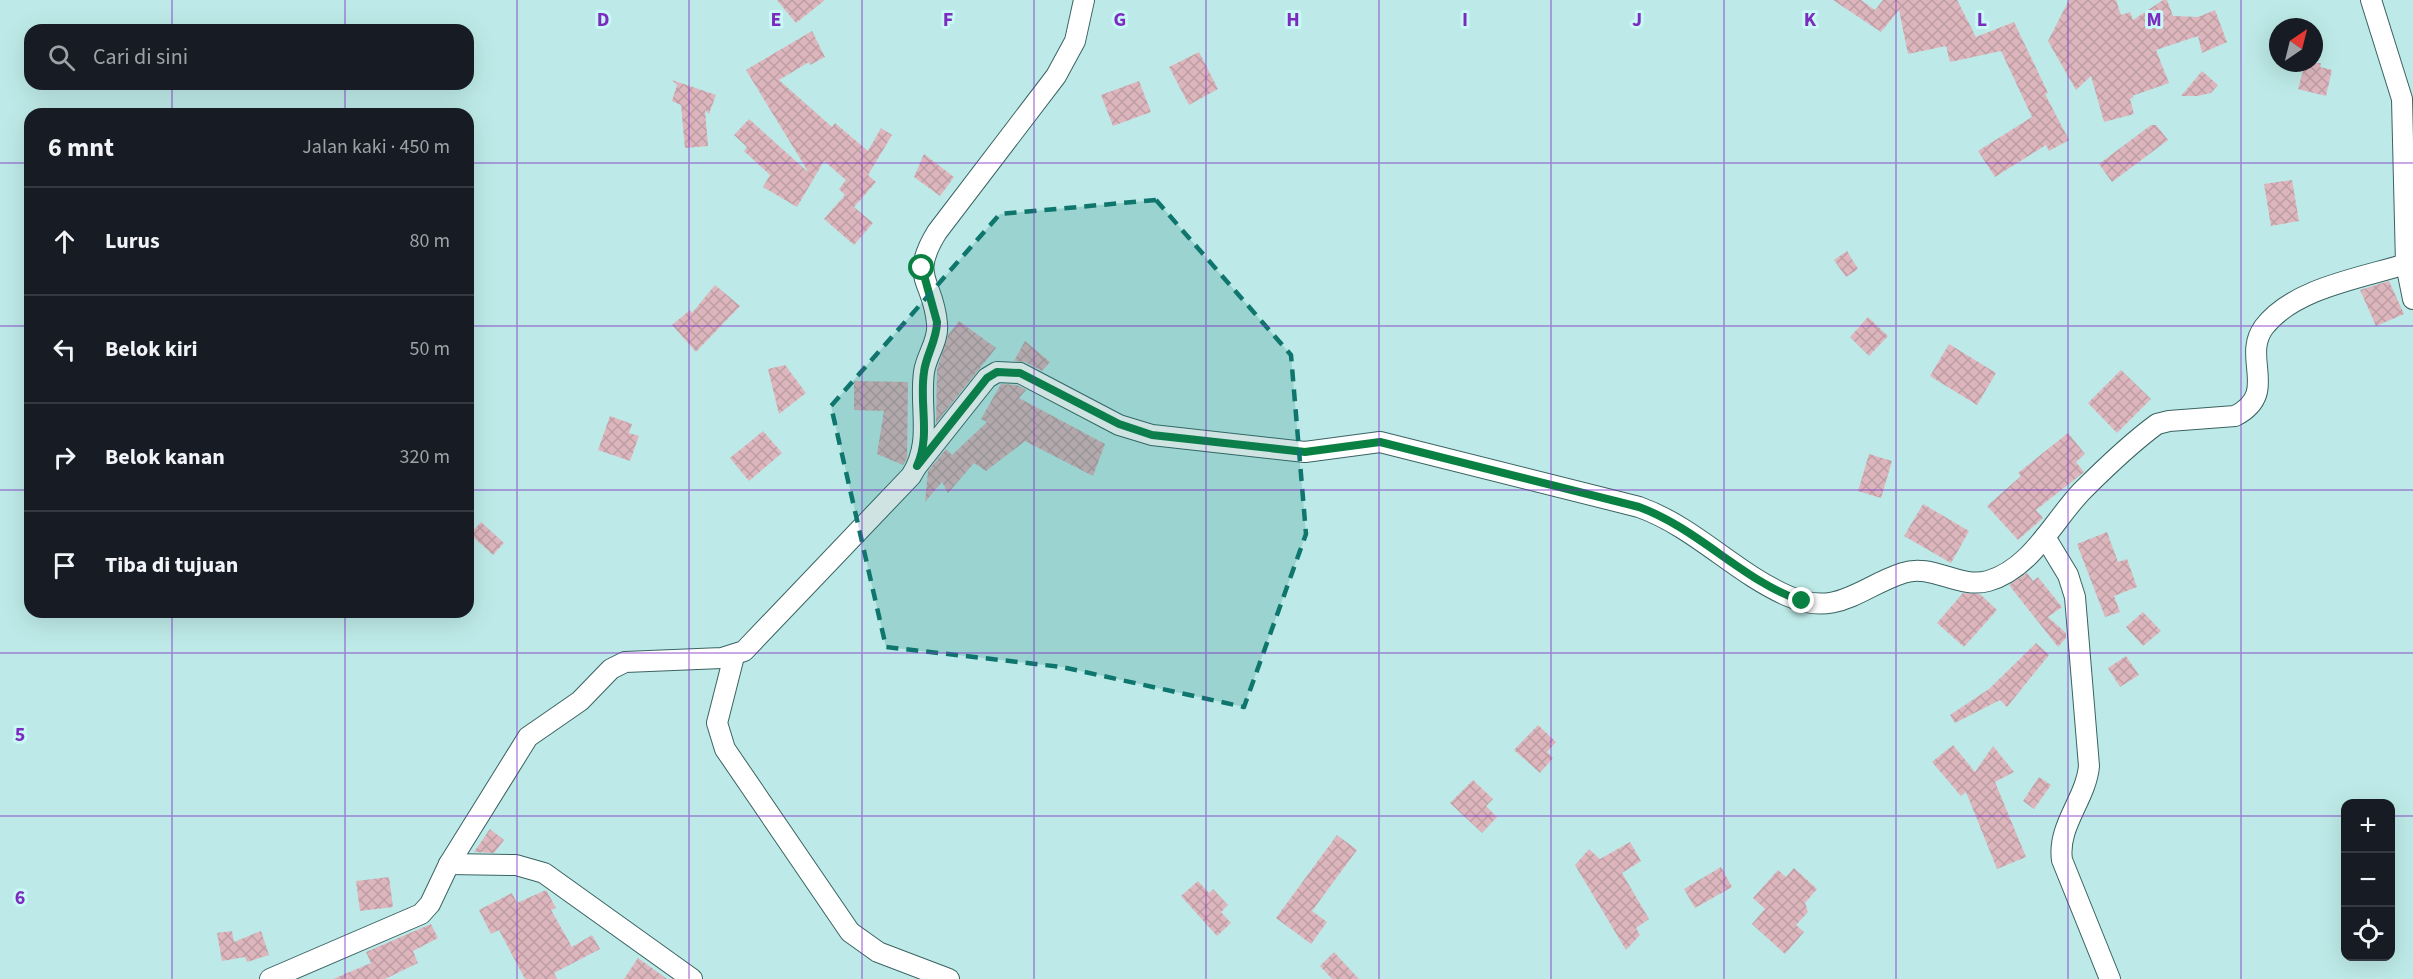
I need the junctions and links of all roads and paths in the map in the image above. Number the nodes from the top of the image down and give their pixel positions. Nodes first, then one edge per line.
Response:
1 (1084, 0) edge
2 (2371, 0) edge
3 (2406, 264) junction
4 (2413, 299) edge
5 (917, 466) junction
6 (2045, 537) junction
7 (734, 656) junction
8 (449, 864) junction
9 (270, 979) edge
10 (692, 979) edge
11 (949, 979) edge
12 (2110, 979) edge

1 - 5 street
2 - 3 street
3 - 4 street
3 - 6 street
5 - 6 street
5 - 7 street
6 - 12 street
7 - 8 street
7 - 11 street
8 - 9 street
8 - 10 street

